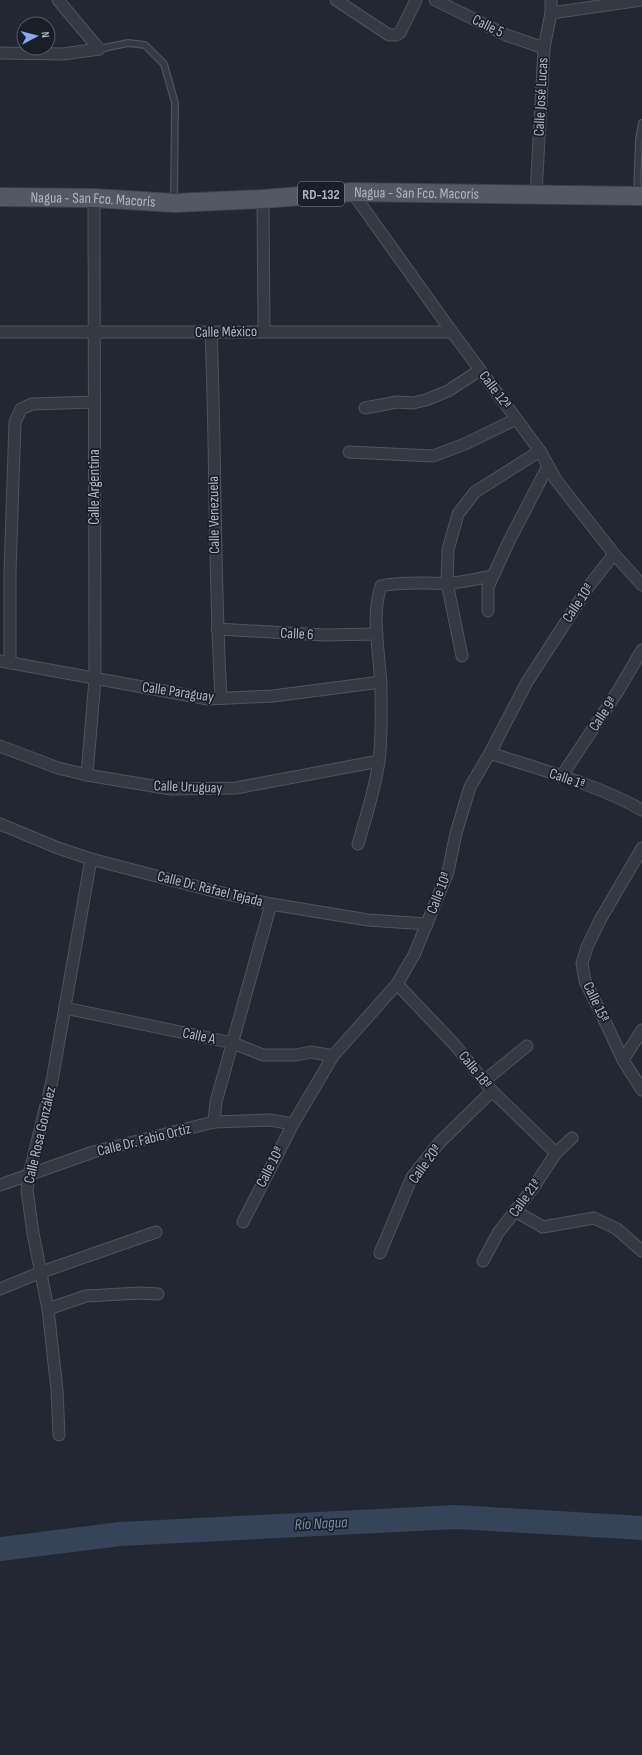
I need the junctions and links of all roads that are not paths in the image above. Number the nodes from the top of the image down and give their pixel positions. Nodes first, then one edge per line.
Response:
1 (58, 0) edge
2 (336, 0) edge
3 (416, 0) edge
4 (435, 0) edge
5 (551, 0) edge
6 (642, 0) edge
7 (551, 13) junction
8 (544, 48) junction
9 (99, 49) junction
10 (0, 53) edge
11 (642, 123) edge
12 (352, 192) junction
13 (536, 194) junction
14 (639, 196) edge
15 (0, 197) edge
16 (94, 198) junction
17 (263, 199) junction
18 (174, 203) junction
19 (264, 331) junction
20 (0, 332) edge
21 (94, 332) junction
22 (211, 332) junction
23 (452, 332) junction
24 (480, 370) junction
25 (94, 402) junction
26 (365, 408) dead end
27 (516, 419) junction
28 (540, 451) junction
29 (349, 452) dead end
30 (548, 466) junction
31 (614, 554) junction
32 (493, 576) junction
33 (447, 583) junction
34 (642, 585) edge
35 (488, 611) dead end
36 (217, 629) junction
37 (377, 634) junction
38 (642, 650) edge
39 (462, 656) dead end
40 (5, 662) edge
41 (95, 679) junction
42 (381, 682) junction
43 (221, 698) junction
44 (0, 746) edge
45 (490, 753) junction
46 (379, 761) junction
47 (87, 775) junction
48 (560, 777) junction
49 (642, 810) edge
50 (0, 824) edge
51 (358, 844) dead end
52 (642, 848) edge
53 (91, 859) junction
54 (271, 904) junction
55 (427, 924) junction
56 (397, 984) junction
57 (65, 1008) junction
58 (642, 1030) edge
59 (232, 1043) junction
60 (527, 1046) dead end
61 (333, 1056) junction
62 (623, 1060) junction
63 (484, 1081) junction
64 (642, 1090) edge
65 (492, 1091) junction
66 (214, 1122) junction
67 (293, 1124) junction
68 (572, 1138) dead end
69 (556, 1153) junction
70 (29, 1175) junction
71 (0, 1185) edge
72 (515, 1211) junction
73 (243, 1222) dead end
74 (156, 1232) dead end
75 (642, 1251) edge
76 (380, 1253) dead end
77 (482, 1261) dead end
78 (39, 1273) junction
79 (0, 1289) edge
80 (158, 1294) dead end
81 (48, 1309) junction
82 (59, 1435) dead end

1 - 9 street
2 - 3 street
4 - 8 street, Calle 5
5 - 7 street, Calle José Lucas
6 - 7 street
7 - 8 street, Calle José Lucas
8 - 13 street, Calle José Lucas
9 - 10 street
9 - 18 lane
11 - 14 lane
12 - 13 main road, Nagua - San Fco. Macorís / RD-132
12 - 17 main road, Nagua - San Fco. Macorís / RD-132
12 - 23 street, Calle 12ª
13 - 14 main road, Nagua - San Fco. Macorís / RD-132
15 - 16 main road, Nagua - San Fco. Macorís / RD-132
16 - 18 main road, Nagua - San Fco. Macorís / RD-132
16 - 21 street, Calle Argentina
17 - 18 main road, Nagua - San Fco. Macorís / RD-132
17 - 19 street
19 - 22 street, Calle México
19 - 23 street, Calle México
20 - 21 street, Calle México
21 - 22 street, Calle México
21 - 25 street, Calle Argentina
22 - 36 street, Calle Venezuela
23 - 24 street, Calle 12ª
24 - 26 street
24 - 27 street, Calle 12ª
25 - 40 street
25 - 41 street, Calle Argentina
27 - 28 street, Calle 12ª
27 - 29 street
28 - 30 street, Calle 12ª
28 - 33 street
30 - 31 street, Calle 12ª
30 - 32 street
31 - 34 street, Calle 12ª
31 - 45 street, Calle 10ª
32 - 33 street
32 - 35 street
33 - 37 street
33 - 39 street
36 - 37 street, Calle 6
36 - 43 street, Calle Venezuela
37 - 42 street
38 - 48 street, Calle 9ª
40 - 41 street, Calle Paraguay
41 - 43 street, Calle Paraguay
41 - 47 street, Calle Argentina
42 - 43 street, Calle Paraguay
42 - 46 street
44 - 47 street, Calle Uruguay
45 - 48 street, Calle 1ª
45 - 55 street, Calle 10ª
46 - 47 street, Calle Uruguay
46 - 51 street
48 - 49 street, Calle 1ª
50 - 53 street, Calle Dr. Rafael Tejada
52 - 62 street, Calle 15ª
53 - 54 street, Calle Dr. Rafael Tejada
53 - 57 street, Calle Rosa González
54 - 55 street, Calle Dr. Rafael Tejada
54 - 59 street
55 - 56 street, Calle 10ª
56 - 61 street, Calle 10ª
56 - 63 street, Calle 18ª
57 - 59 street, Calle A
57 - 70 street, Calle Rosa González
58 - 62 street
59 - 61 street, Calle A
59 - 66 street
60 - 63 street
61 - 67 street, Calle 10ª
62 - 64 street, Calle 15ª
63 - 65 street, Calle 18ª
65 - 69 street, Calle 18ª
65 - 76 street, Calle 20ª
66 - 67 street, Calle Dr. Fabio Ortiz
66 - 70 street, Calle Dr. Fabio Ortiz
67 - 73 street, Calle 10ª
68 - 69 street, Calle 21ª
69 - 72 street, Calle 21ª
70 - 71 street, Calle Dr. Fabio Ortiz
70 - 78 street, Calle Rosa González
72 - 75 street
72 - 77 street, Calle 21ª
74 - 78 street
78 - 79 street
78 - 81 street, Calle Rosa González
80 - 81 street
81 - 82 street, Calle Rosa González

